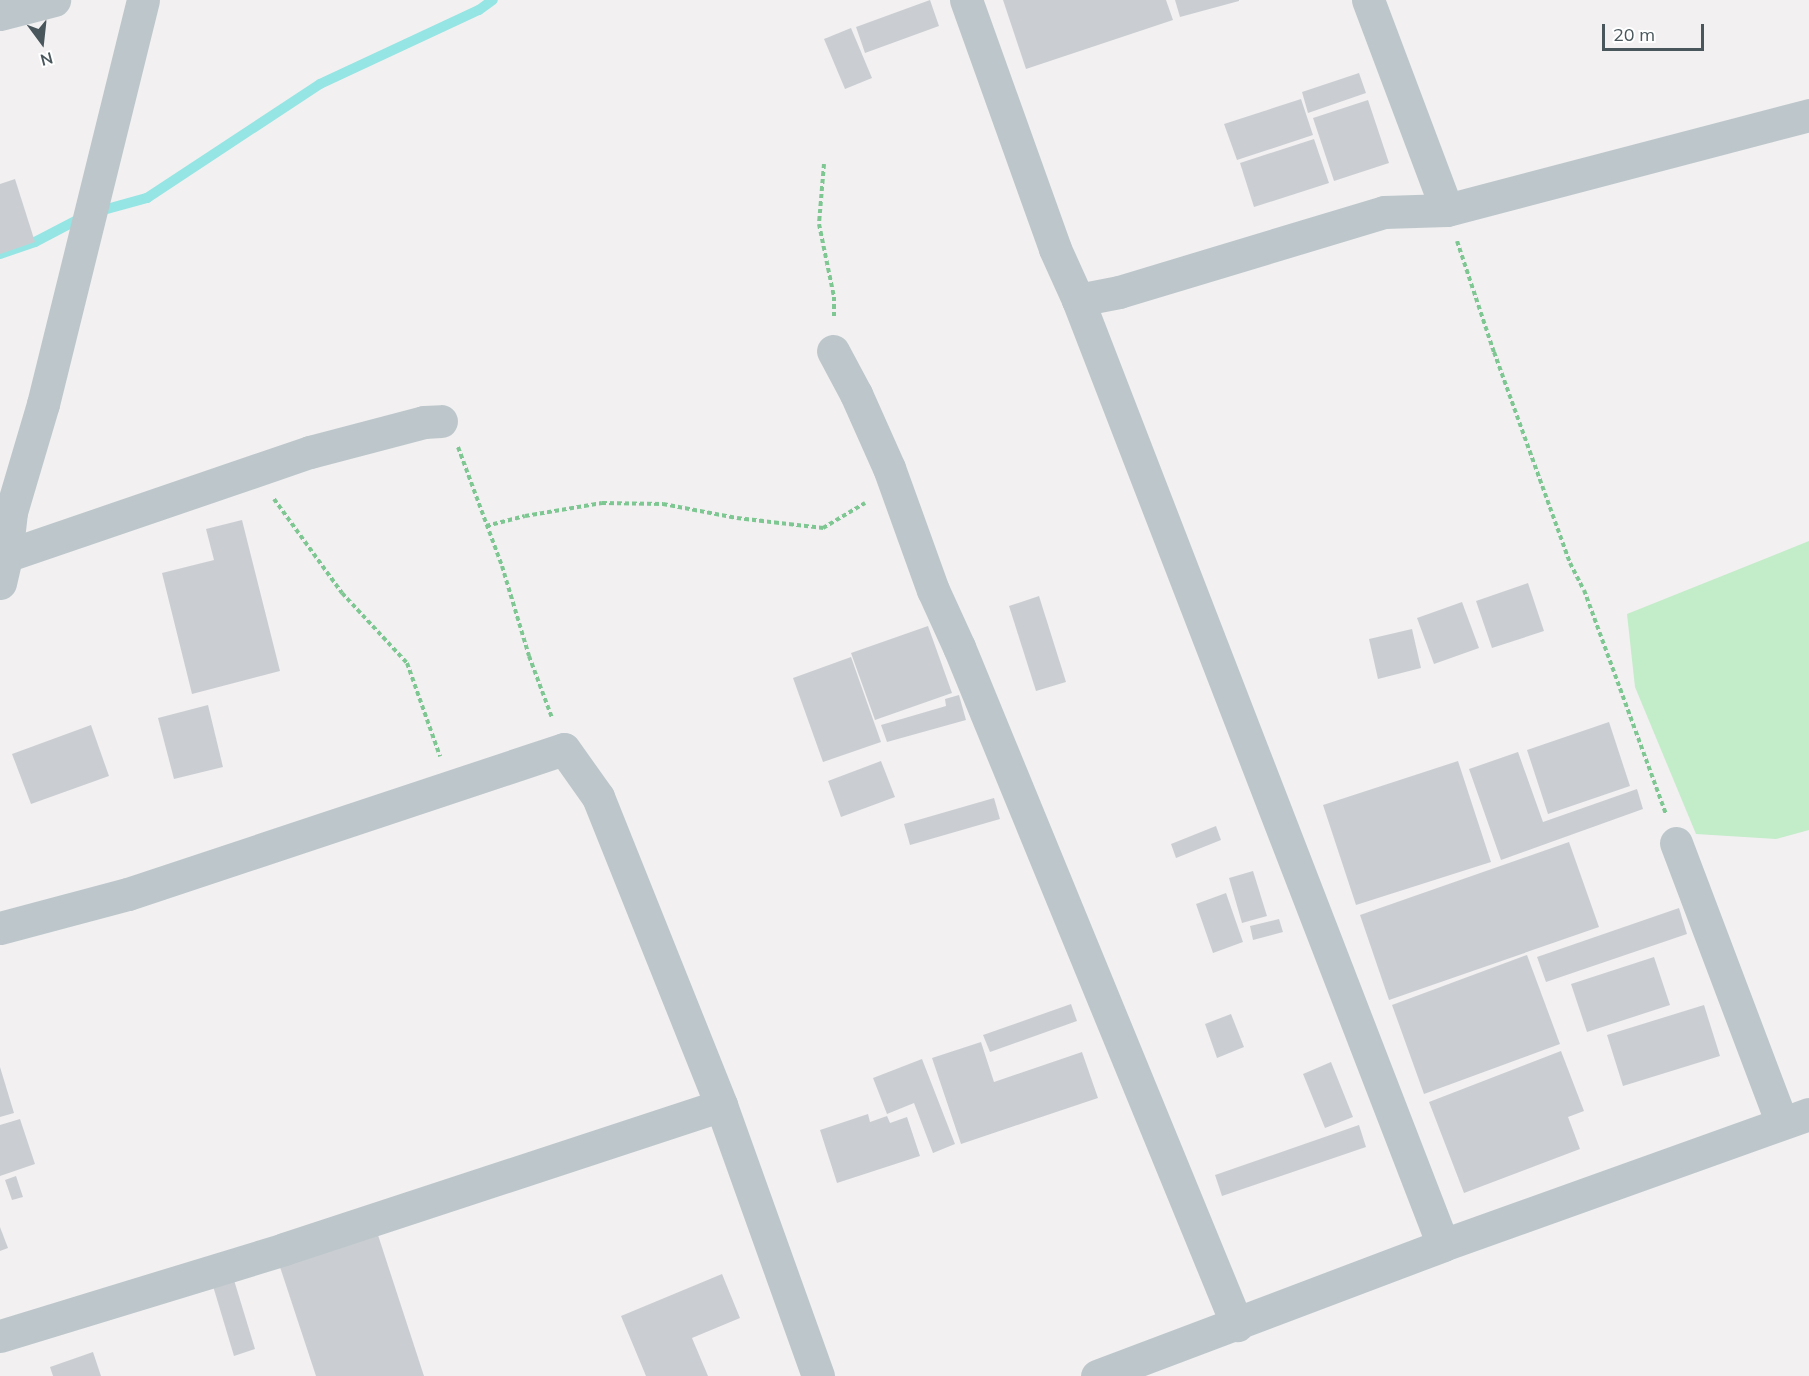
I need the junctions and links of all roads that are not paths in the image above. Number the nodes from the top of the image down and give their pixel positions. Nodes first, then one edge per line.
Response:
1 (54, 0) edge
2 (143, 0) edge
3 (966, 0) edge
4 (1368, 0) edge
5 (0, 14) edge
6 (1809, 115) edge
7 (1447, 210) junction
8 (1078, 300) junction
9 (833, 351) dead end
10 (441, 421) road end
11 (2, 566) edge
12 (1676, 843) road end
13 (0, 928) edge
14 (721, 1105) junction
15 (1796, 1118) edge
16 (1443, 1245) junction
17 (1238, 1324) junction
18 (0, 1336) edge
19 (818, 1376) edge
20 (1097, 1376) edge

1 - 5 street
2 - 11 street
3 - 8 street
4 - 7 street
6 - 7 street
7 - 8 street
8 - 16 street
9 - 17 street
10 - 11 street
12 - 15 street
13 - 14 street
14 - 18 street
14 - 19 street
15 - 16 street
16 - 17 street
17 - 20 street

